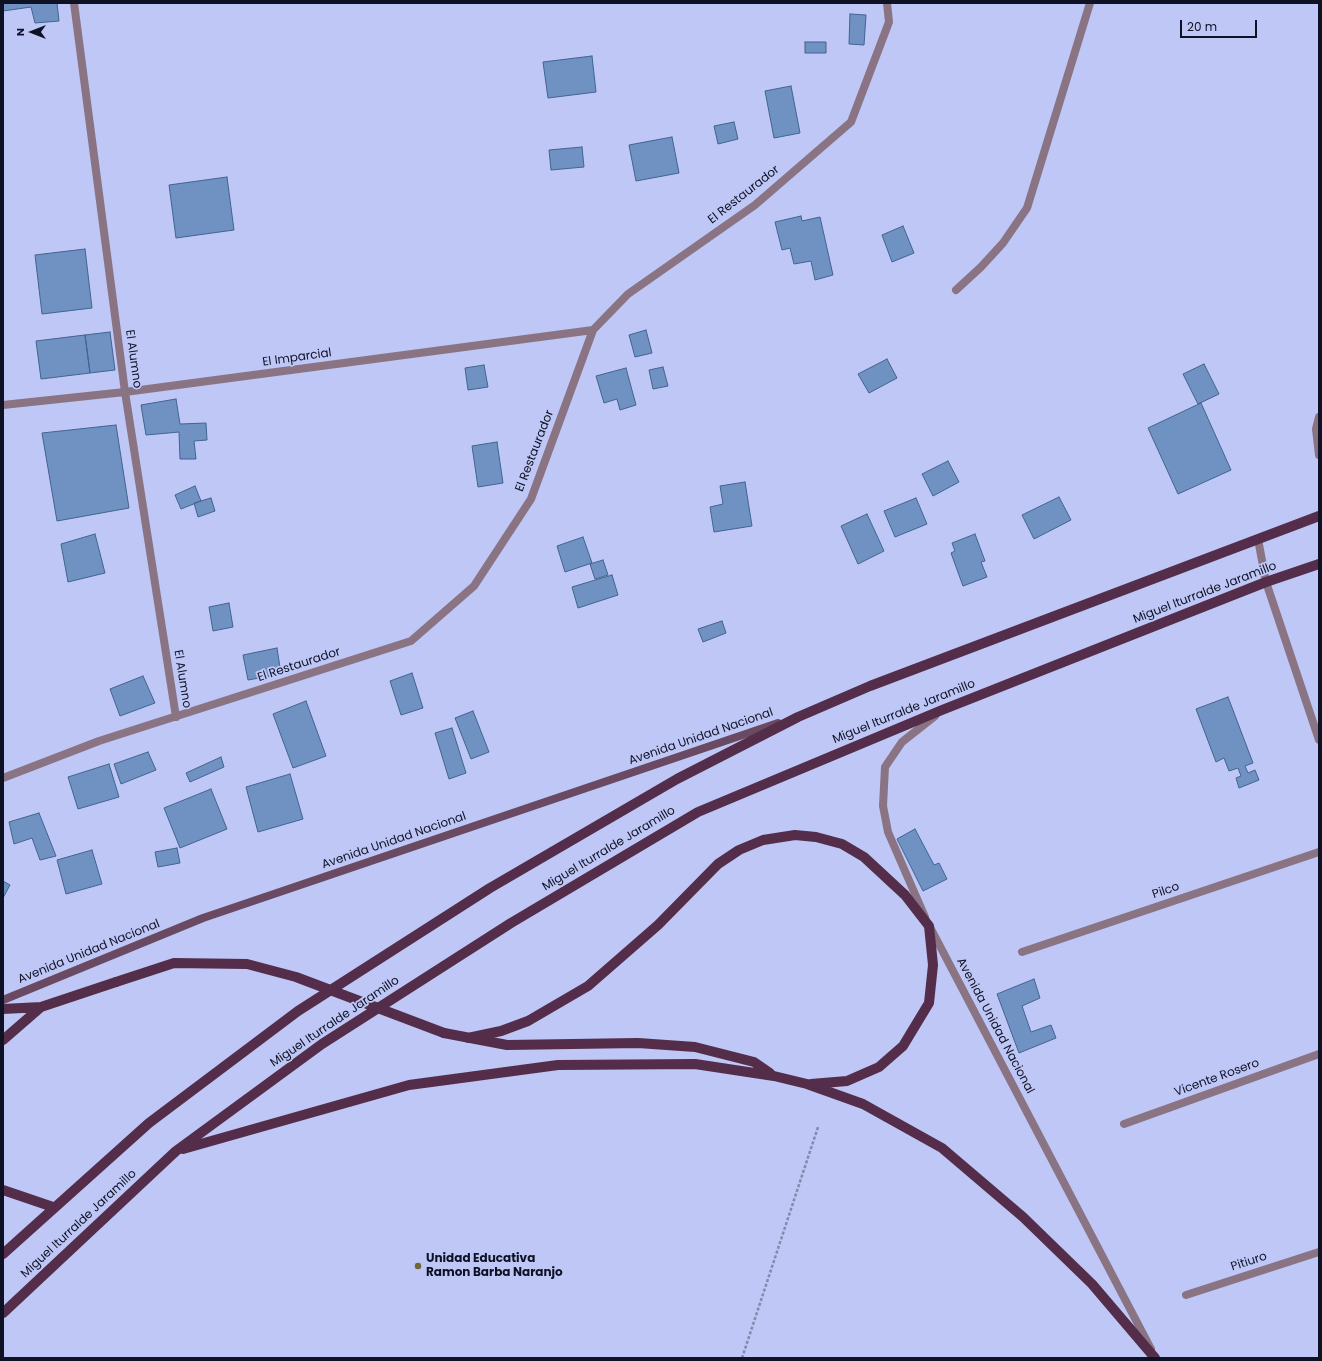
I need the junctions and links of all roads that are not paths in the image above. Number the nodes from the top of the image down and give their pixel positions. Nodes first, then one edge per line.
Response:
1 (74, 3) edge
2 (887, 3) edge
3 (1090, 3) edge
4 (956, 290) dead end
5 (594, 330) junction
6 (125, 392) junction
7 (3, 405) edge
8 (1319, 417) edge
9 (1319, 455) edge
10 (1319, 516) edge
11 (1258, 539) junction
12 (1319, 564) edge
13 (1266, 582) junction
14 (942, 710) junction
15 (798, 716) junction
16 (176, 717) junction
17 (1319, 740) edge
18 (3, 778) edge
19 (1319, 852) edge
20 (929, 926) junction
21 (1022, 952) dead end
22 (3, 1000) edge
23 (41, 1007) junction
24 (3, 1008) edge
25 (468, 1038) junction
26 (3, 1040) edge
27 (1319, 1054) edge
28 (774, 1076) junction
29 (807, 1084) junction
30 (1124, 1124) dead end
31 (176, 1150) junction
32 (3, 1190) edge
33 (53, 1207) junction
34 (1319, 1252) edge
35 (3, 1254) edge
36 (1186, 1295) dead end
37 (3, 1313) edge
38 (1156, 1358) edge

1 - 6 street, El Alumno
2 - 5 street, El Restaurador
3 - 4 street
5 - 6 street, El Imparcial
5 - 16 street, El Restaurador
6 - 7 street, El Imparcial
6 - 16 street, El Alumno
8 - 9 street
10 - 11 main road
11 - 13 street
11 - 15 main road
12 - 13 main road, Miguel Iturralde Jaramillo
13 - 14 main road, Miguel Iturralde Jaramillo
13 - 17 street
14 - 20 street, Avenida Unidad Nacional
14 - 31 main road, Miguel Iturralde Jaramillo
15 - 22 main road, Avenida Unidad Nacional
15 - 33 main road
16 - 18 street, El Restaurador
19 - 21 street, Pilco
20 - 25 main road
20 - 29 main road
20 - 38 street, Avenida Unidad Nacional
23 - 24 main road
23 - 25 main road, bridge
23 - 26 main road
25 - 28 main road
27 - 30 street, Vicente Rosero
28 - 29 main road
28 - 31 main road
29 - 38 main road
31 - 37 main road, Miguel Iturralde Jaramillo
32 - 33 main road
33 - 35 main road
34 - 36 street, Pitiuro

